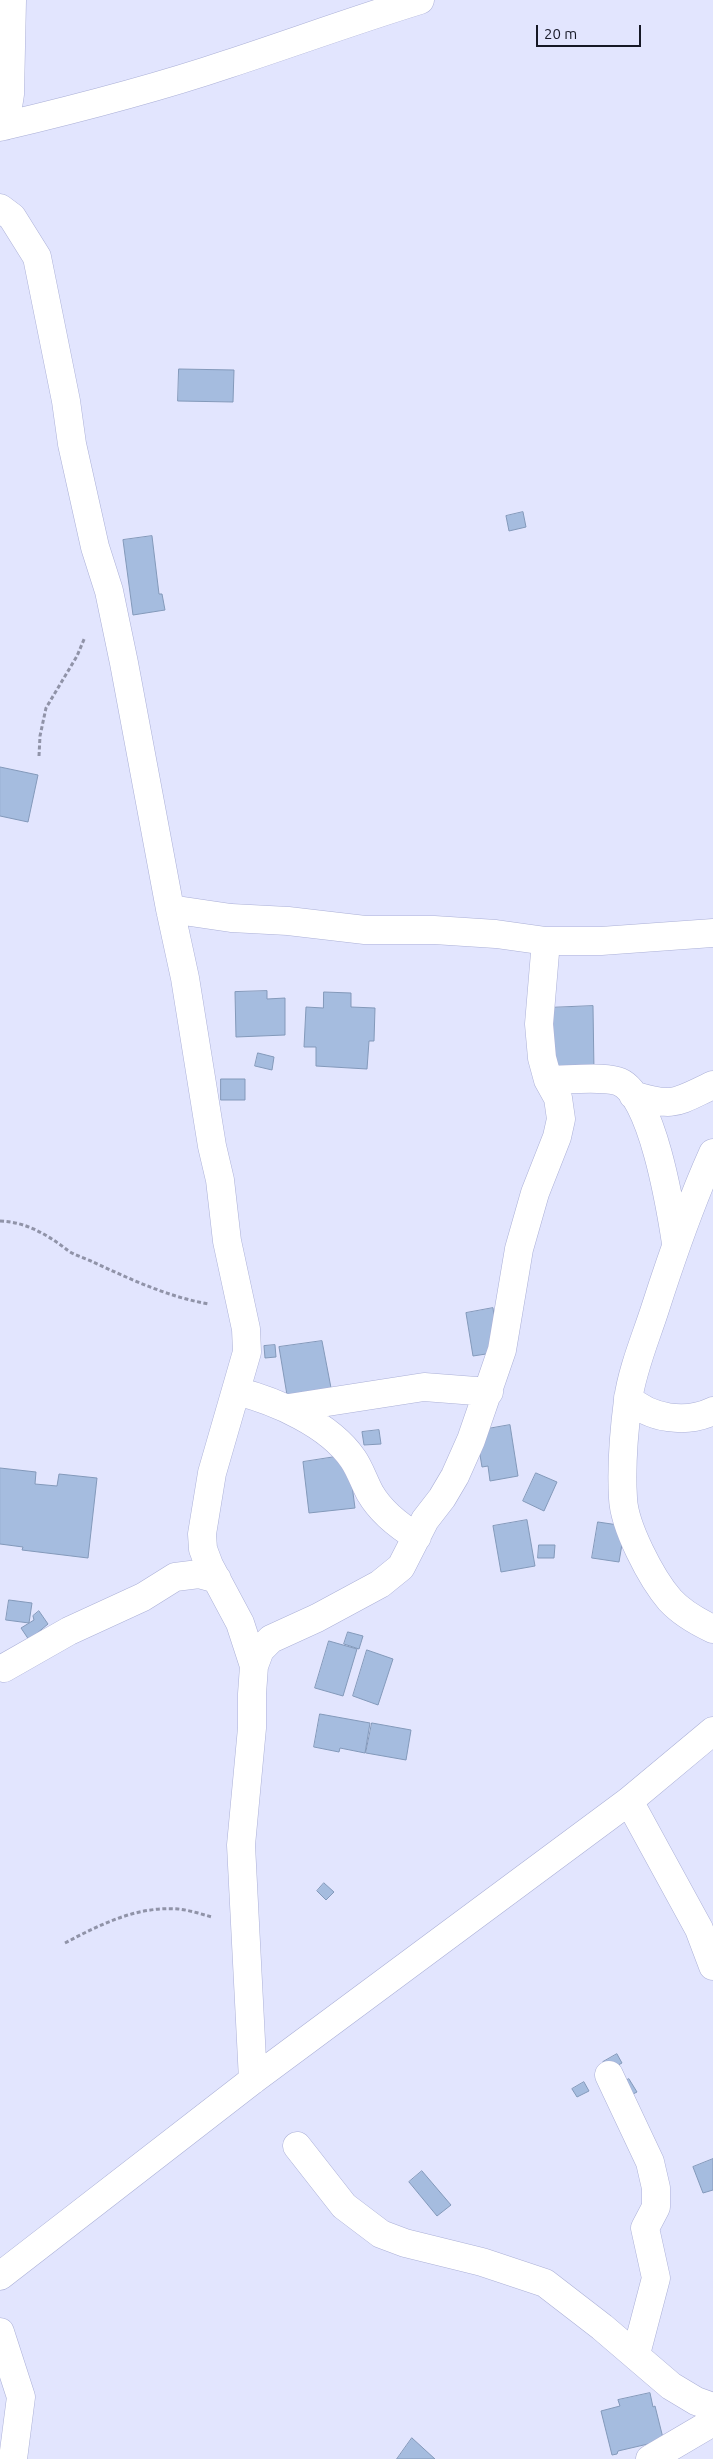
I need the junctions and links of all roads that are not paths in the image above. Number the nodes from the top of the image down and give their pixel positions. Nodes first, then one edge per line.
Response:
1 (12, 0) edge
2 (420, 0) edge
3 (3, 126) edge
4 (0, 208) edge
5 (170, 909) junction
6 (713, 934) edge
7 (546, 941) junction
8 (548, 1080) junction
9 (713, 1085) edge
10 (633, 1096) junction
11 (713, 1153) edge
12 (676, 1246) junction
13 (236, 1391) junction
14 (489, 1392) junction
15 (628, 1398) junction
16 (289, 1408) junction
17 (713, 1410) edge
18 (417, 1537) junction
19 (217, 1579) junction
20 (713, 1629) edge
21 (254, 1666) junction
22 (4, 1668) dead end
23 (713, 1732) edge
24 (628, 1801) junction
25 (713, 1966) edge
26 (610, 2075) dead end
27 (253, 2080) junction
28 (297, 2146) dead end
29 (0, 2276) edge
30 (0, 2332) edge
31 (636, 2354) junction
32 (713, 2407) edge
33 (713, 2422) edge
34 (13, 2459) edge
35 (650, 2459) edge

1 - 3 street
2 - 3 street
4 - 5 street
5 - 7 street
5 - 13 street
6 - 7 street
7 - 8 street
8 - 10 street
8 - 14 street
9 - 10 street
10 - 12 street
11 - 12 street
12 - 15 street
13 - 16 street
13 - 19 street
14 - 16 street
14 - 18 street
15 - 17 street
15 - 20 street
16 - 18 street
18 - 21 street
19 - 21 street
19 - 22 street
21 - 27 street
23 - 24 street
24 - 25 street
24 - 27 street
26 - 31 street
27 - 29 street
28 - 31 street
30 - 34 street
31 - 32 street
33 - 35 street

